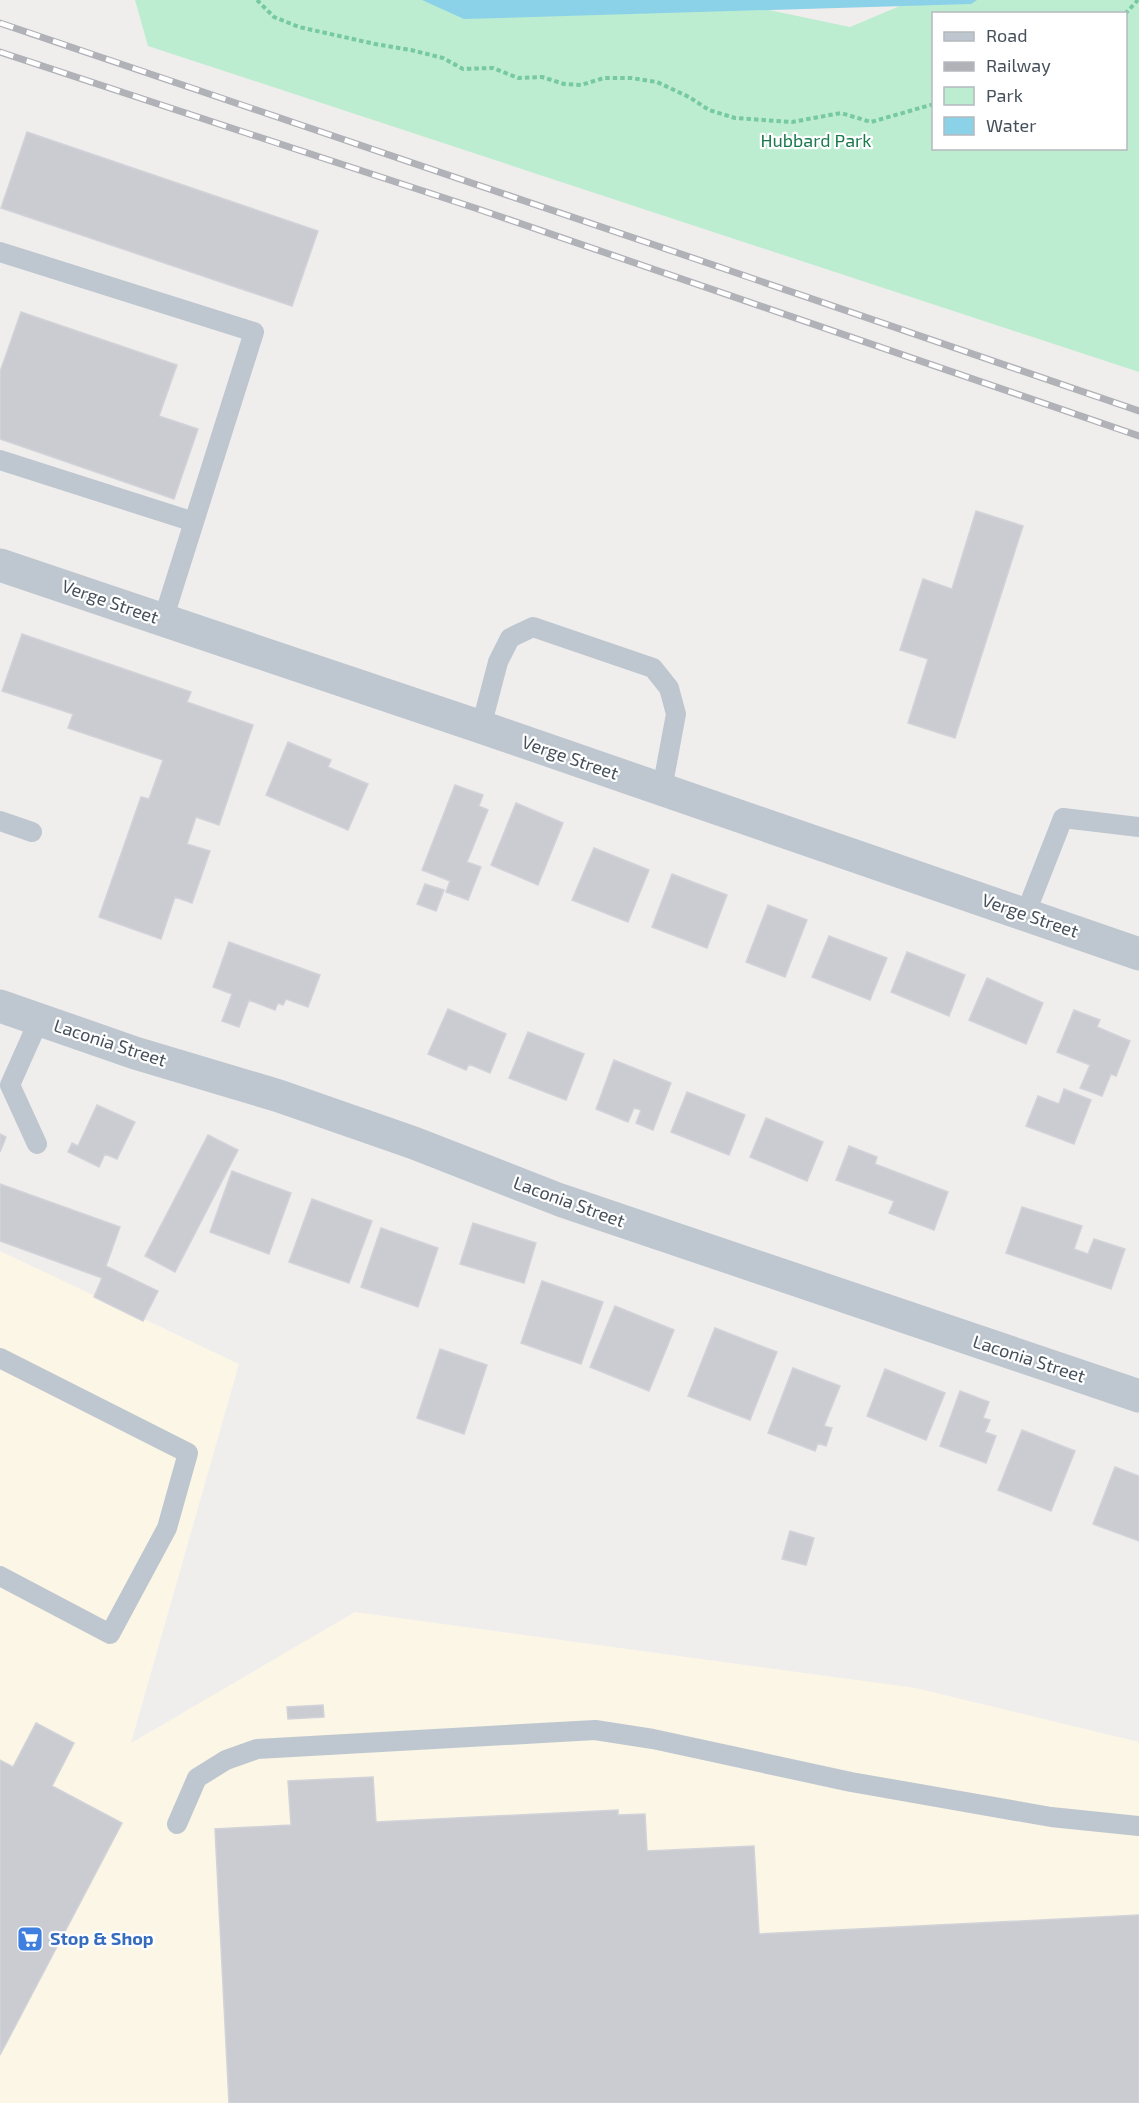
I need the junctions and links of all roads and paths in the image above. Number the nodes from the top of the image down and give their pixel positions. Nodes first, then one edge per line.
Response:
1 (257, 0) edge
2 (1138, 0) edge
3 (1127, 12) edge
4 (932, 104) edge
5 (0, 252) edge
6 (0, 460) edge
7 (194, 522) junction
8 (0, 565) edge
9 (163, 620) junction
10 (481, 727) junction
11 (662, 789) junction
12 (0, 821) edge
13 (1139, 827) edge
14 (32, 832) dead end
15 (1025, 915) junction
16 (1139, 954) edge
17 (0, 1006) edge
18 (39, 1020) junction
19 (37, 1144) dead end
20 (0, 1358) edge
21 (1139, 1396) edge
22 (0, 1575) edge
23 (177, 1824) dead end
24 (1139, 1826) edge

1 - 4 path
2 - 3 path
5 - 7 lane
6 - 7 lane
7 - 9 lane
8 - 9 street, Verge Street
9 - 10 street, Verge Street
10 - 11 street, Verge Street
10 - 11 lane
11 - 15 street, Verge Street
12 - 14 lane
13 - 15 lane
15 - 16 street, Verge Street
17 - 18 street, Laconia Street
18 - 19 lane
18 - 21 street, Laconia Street
20 - 22 lane
23 - 24 lane

